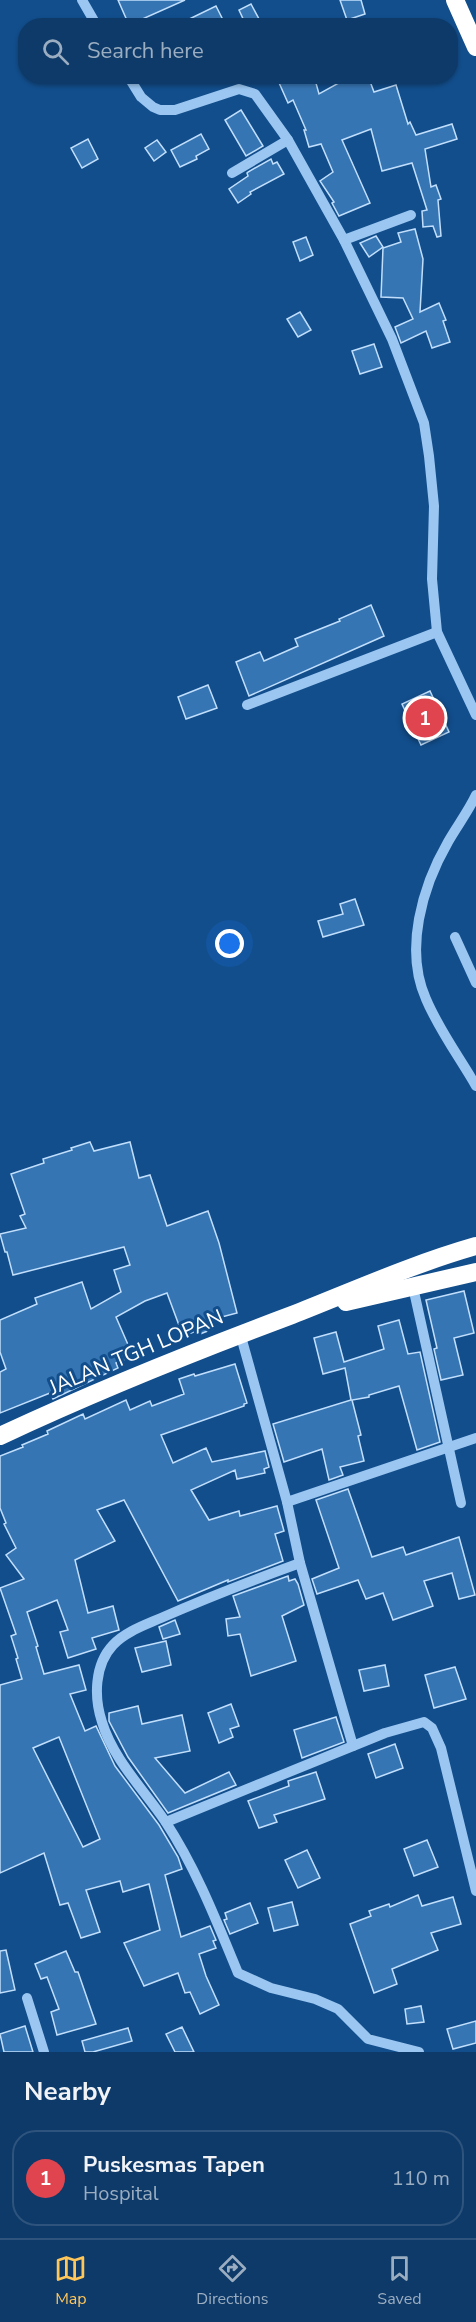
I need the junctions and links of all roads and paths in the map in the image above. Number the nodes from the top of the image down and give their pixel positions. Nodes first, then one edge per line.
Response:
1 (82, 0) edge
2 (455, 0) edge
3 (92, 18) edge
4 (476, 47) edge
5 (133, 84) edge
6 (288, 140) junction
7 (232, 173) dead end
8 (411, 214) dead end
9 (344, 240) junction
10 (437, 632) junction
11 (247, 705) dead end
12 (476, 716) edge
13 (476, 795) edge
14 (455, 937) dead end
15 (476, 983) edge
16 (476, 1086) edge
17 (470, 1247) edge
18 (473, 1272) edge
19 (413, 1287) junction
20 (292, 1314) junction
21 (240, 1333) junction
22 (0, 1436) edge
23 (476, 1438) edge
24 (450, 1447) junction
25 (287, 1502) junction
26 (461, 1503) dead end
27 (300, 1563) junction
28 (353, 1746) junction
29 (166, 1822) junction
30 (476, 1891) edge
31 (27, 1998) dead end
32 (44, 2052) edge
33 (419, 2052) edge

1 - 3 street
2 - 4 highway
5 - 6 street
6 - 7 street
6 - 9 street
8 - 9 street
9 - 10 street
10 - 11 street
10 - 12 street
13 - 16 street
14 - 15 street
17 - 18 highway
17 - 20 highway
18 - 19 highway
19 - 20 highway
19 - 24 street
20 - 21 highway, JALAN TGH LOPAN
21 - 22 highway, JALAN TGH LOPAN
21 - 25 street
23 - 24 street
24 - 25 street
24 - 26 street
25 - 27 street
27 - 28 street
27 - 29 street
28 - 29 street
28 - 30 street
29 - 33 street
31 - 32 street

